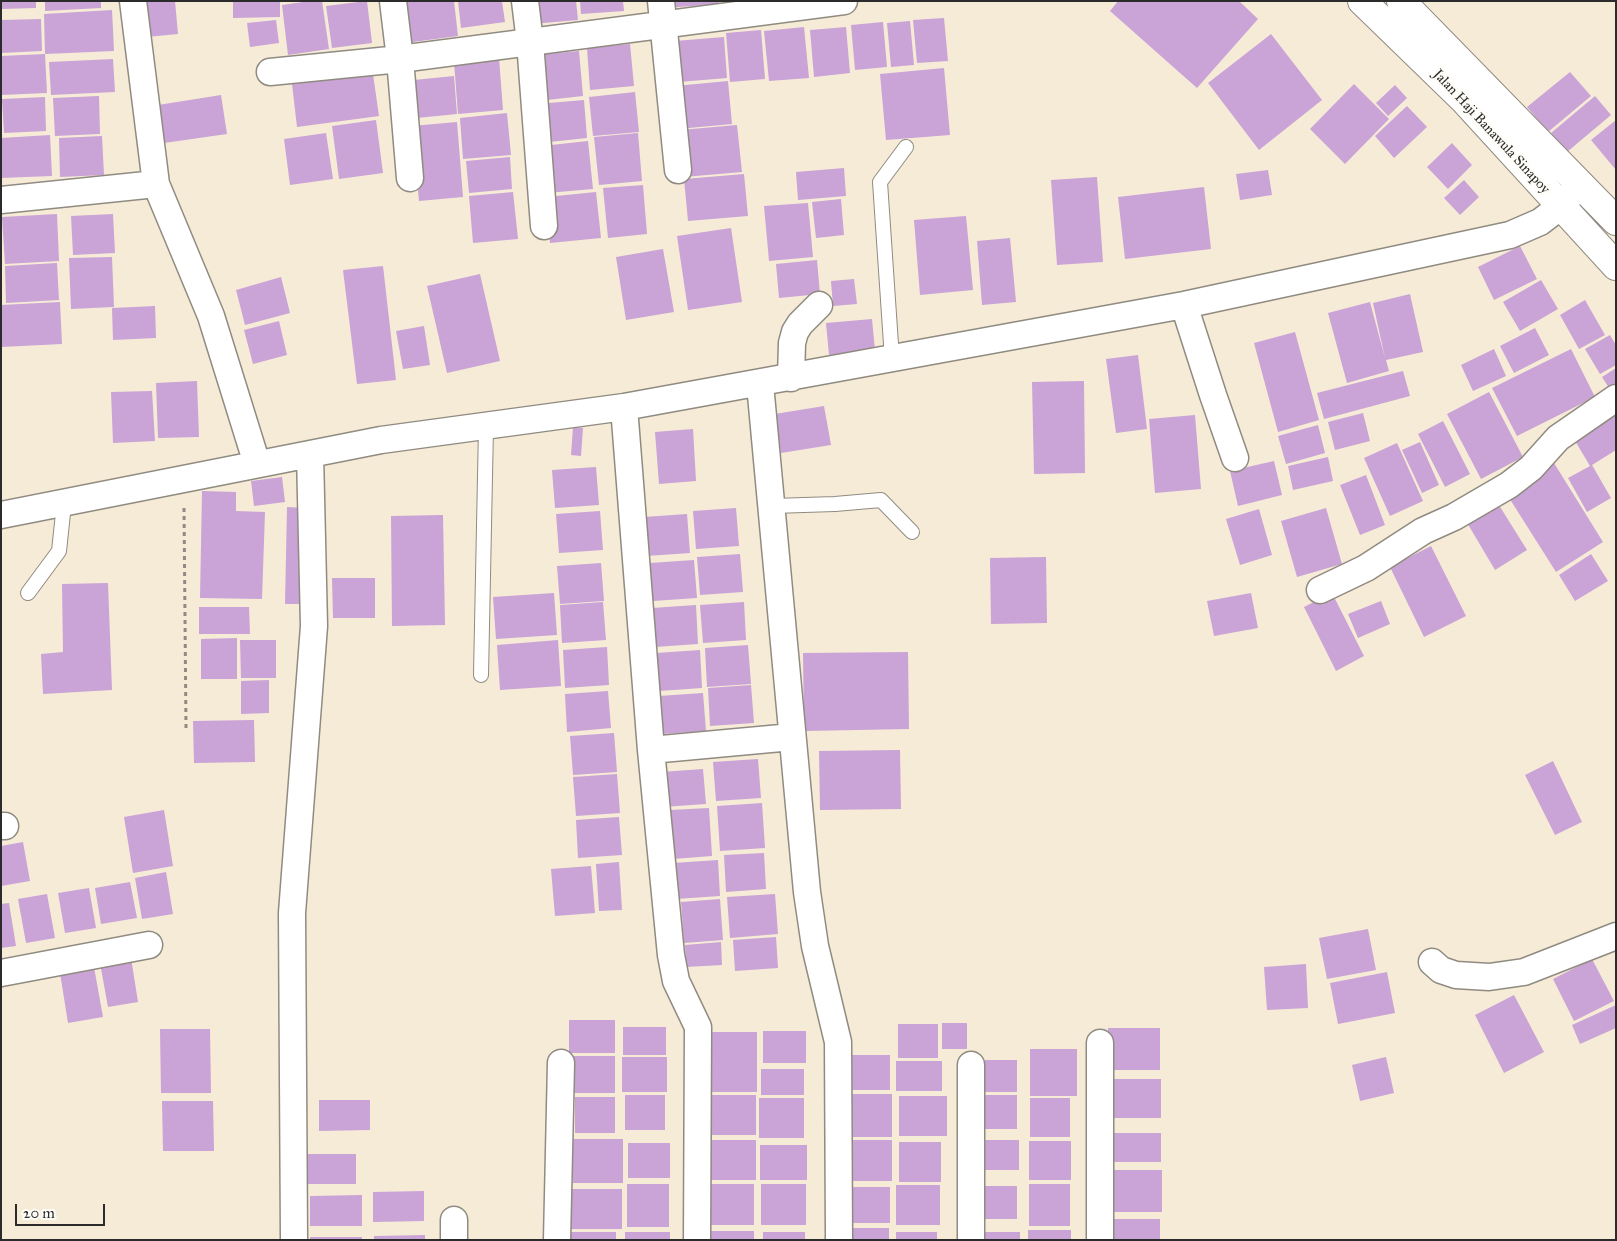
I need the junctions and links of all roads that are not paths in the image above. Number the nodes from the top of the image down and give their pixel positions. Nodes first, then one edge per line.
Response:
1 (133, 1) edge
2 (392, 1) edge
3 (524, 1) edge
4 (844, 1) edge
5 (1362, 1) edge
6 (1401, 1) edge
7 (795, 4) edge
8 (662, 12) edge
9 (530, 42) junction
10 (400, 58) junction
11 (270, 72) dead end
12 (906, 147) dead end
13 (678, 170) dead end
14 (410, 178) dead end
15 (156, 184) junction
16 (1580, 184) junction
17 (1, 200) edge
18 (1561, 206) junction
19 (1616, 222) edge
20 (544, 226) dead end
21 (1616, 266) edge
22 (819, 305) dead end
23 (1184, 305) junction
24 (892, 358) junction
25 (791, 378) junction
26 (760, 384) junction
27 (1616, 398) edge
28 (624, 407) junction
29 (486, 427) junction
30 (310, 454) junction
31 (1235, 458) dead end
32 (257, 464) junction
33 (64, 504) junction
34 (773, 506) junction
35 (1, 515) edge
36 (912, 532) dead end
37 (1320, 590) dead end
38 (28, 593) dead end
39 (481, 674) dead end
40 (792, 737) junction
41 (651, 750) junction
42 (1616, 936) edge
43 (149, 945) dead end
44 (1432, 962) dead end
45 (1, 973) edge
46 (1100, 1043) dead end
47 (561, 1063) dead end
48 (972, 1065) dead end
49 (294, 1240) edge
50 (557, 1240) edge
51 (697, 1240) edge
52 (839, 1240) edge
53 (972, 1240) edge
54 (1100, 1240) edge

1 - 15 street
2 - 10 street
3 - 9 street
4 - 7 street
5 - 18 highway, Jalan Haji Banawula Sinapoy
6 - 16 highway, Jalan Haji Banawula Sinapoy
7 - 8 street
8 - 9 street
8 - 13 street
9 - 10 street
9 - 20 street
10 - 11 street
10 - 14 street
12 - 24 lane
15 - 17 street
15 - 32 street
16 - 18 street
16 - 19 highway, Jalan Haji Banawula Sinapoy
18 - 21 highway, Jalan Haji Banawula Sinapoy
18 - 23 street
22 - 25 street
23 - 24 street
23 - 31 street
24 - 25 street
25 - 26 street
26 - 28 street
26 - 34 street
27 - 37 street
28 - 29 street
28 - 41 street
29 - 30 street
29 - 39 lane
30 - 32 street
30 - 49 street
32 - 33 street
33 - 35 street
33 - 38 lane
34 - 36 lane
34 - 40 street
40 - 41 street
40 - 52 street
41 - 51 street
42 - 44 street
43 - 45 street
46 - 54 street
47 - 50 street
48 - 53 street

